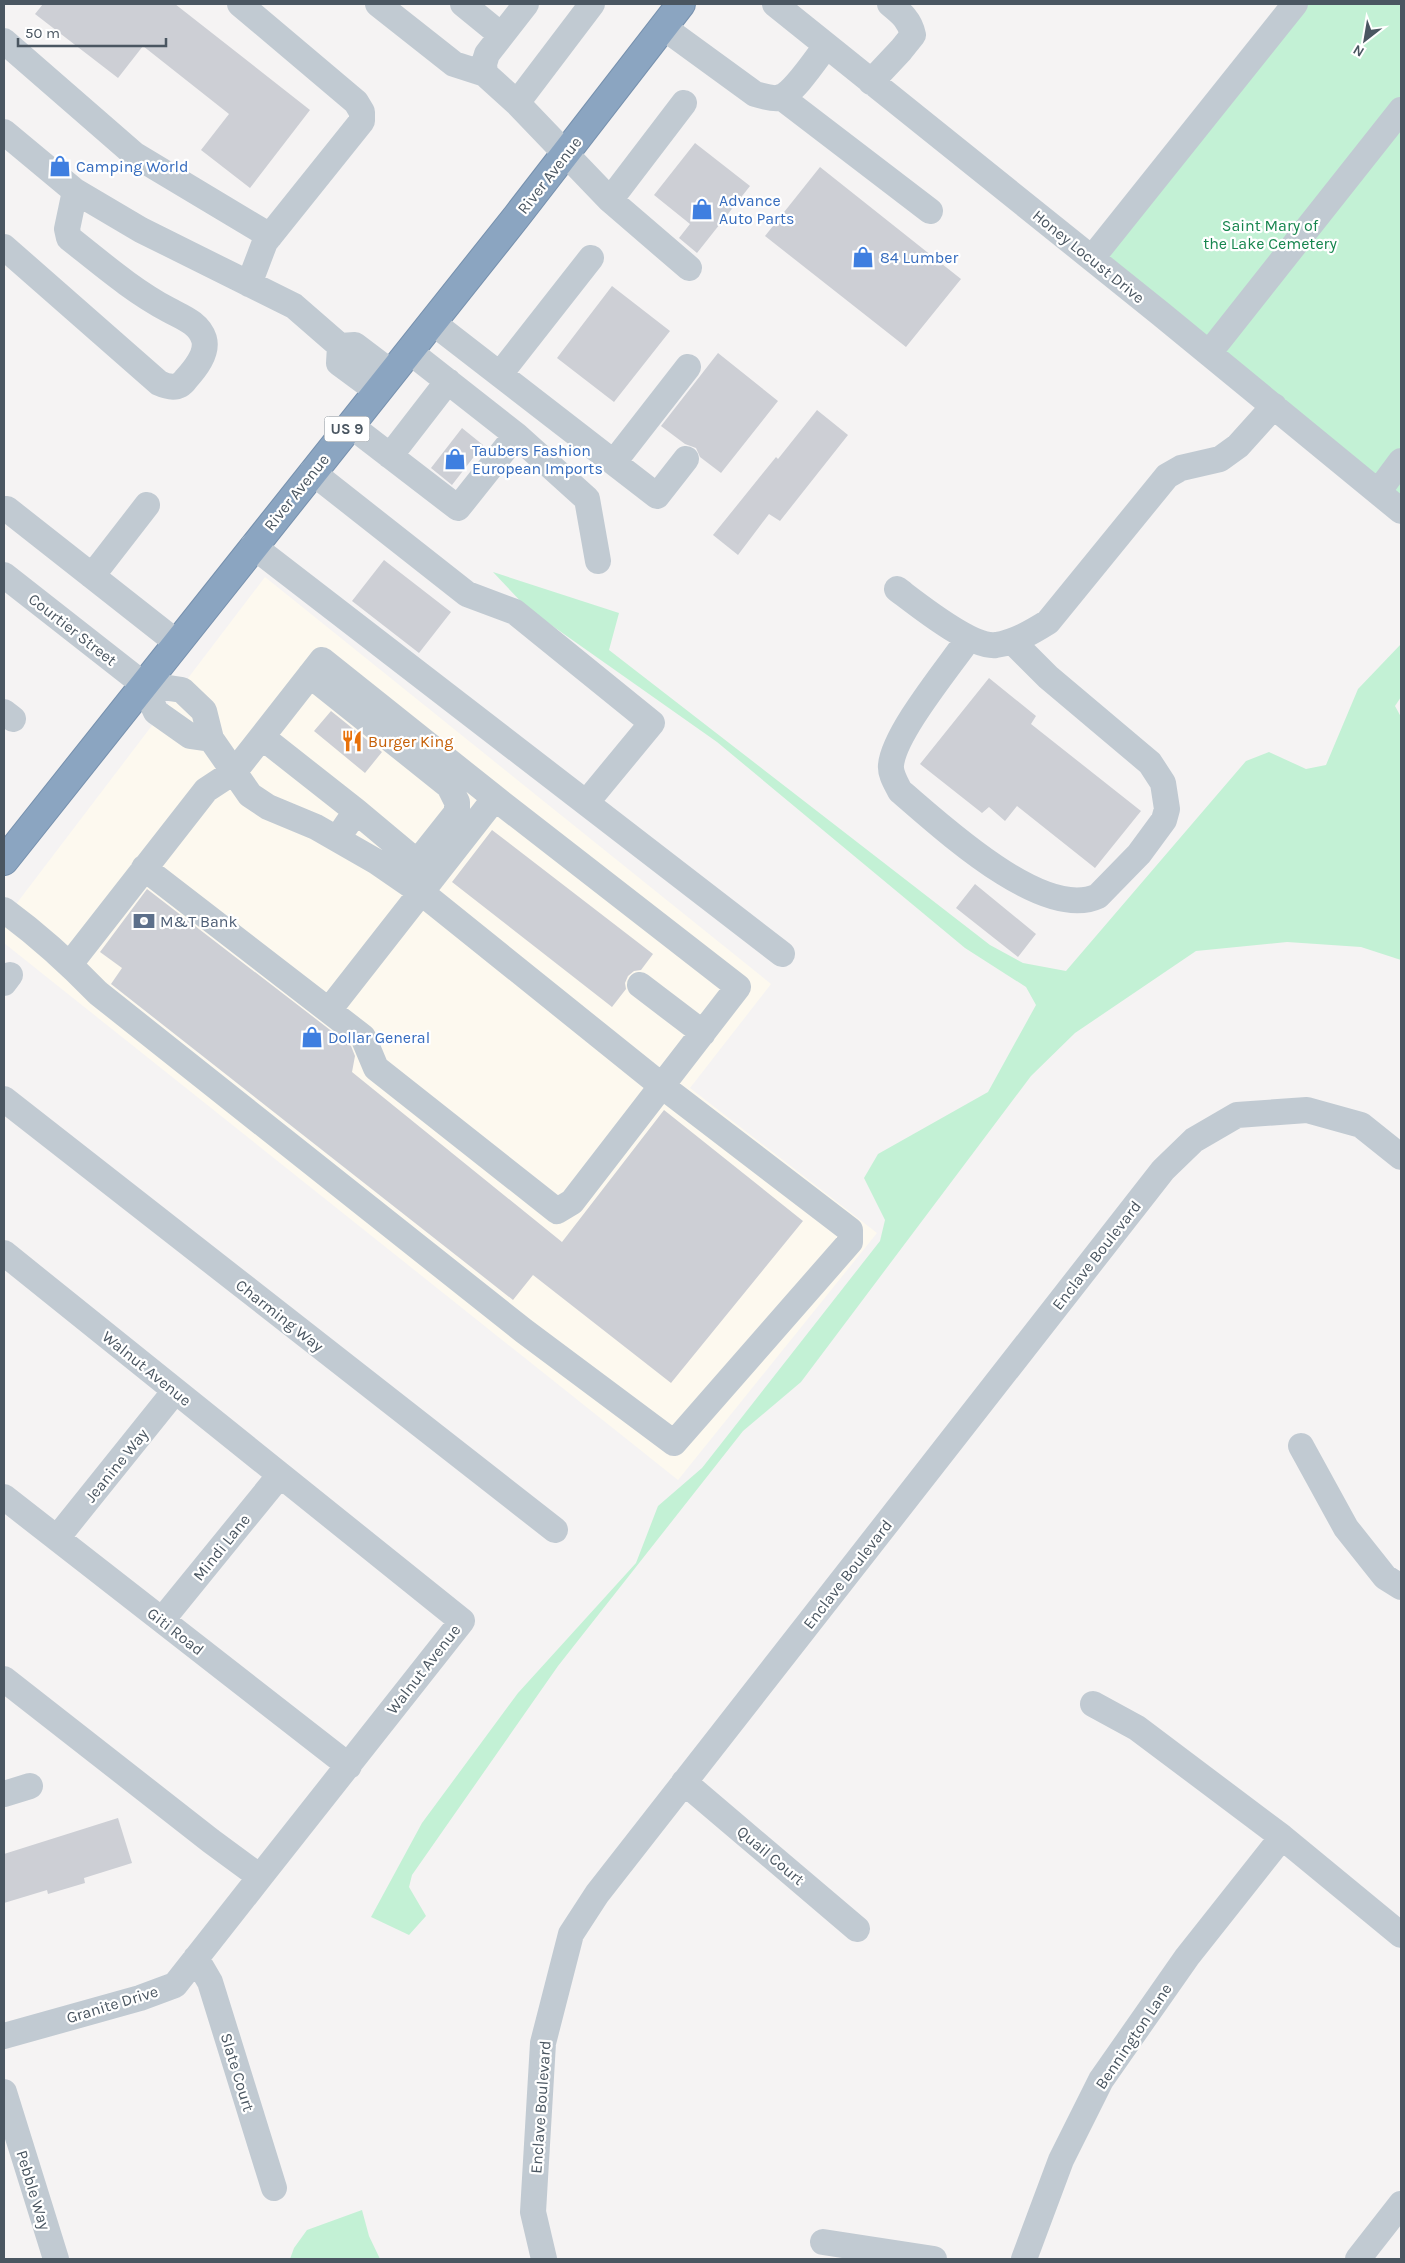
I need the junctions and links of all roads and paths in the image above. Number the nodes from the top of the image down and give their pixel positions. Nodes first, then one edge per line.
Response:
1 (240, 4) edge
2 (378, 4) edge
3 (463, 4) edge
4 (526, 4) edge
5 (592, 4) edge
6 (681, 4) edge
7 (775, 4) edge
8 (890, 4) edge
9 (1295, 4) edge
10 (663, 28) junction
11 (501, 35) junction
12 (4, 41) edge
13 (826, 46) junction
14 (484, 74) junction
15 (871, 82) junction
16 (780, 97) junction
17 (517, 103) junction
18 (684, 103) dead end
19 (1401, 110) edge
20 (4, 132) edge
21 (566, 153) junction
22 (75, 191) junction
23 (610, 200) junction
24 (930, 211) dead end
25 (270, 236) junction
26 (4, 246) edge
27 (591, 258) dead end
28 (1092, 258) junction
29 (689, 268) dead end
30 (249, 284) junction
31 (432, 322) junction
32 (409, 351) junction
33 (1209, 353) junction
34 (688, 367) dead end
35 (500, 374) junction
36 (448, 381) junction
37 (384, 382) junction
38 (1274, 406) junction
39 (350, 425) junction
40 (516, 435) junction
41 (390, 456) junction
42 (686, 459) dead end
43 (1401, 461) edge
44 (614, 462) junction
45 (312, 472) junction
46 (1378, 492) junction
47 (147, 505) dead end
48 (8, 509) dead end
49 (1401, 511) edge
50 (253, 546) junction
51 (598, 561) dead end
52 (4, 575) edge
53 (92, 576) junction
54 (897, 589) dead end
55 (969, 638) junction
56 (1012, 641) junction
57 (176, 642) junction
58 (310, 675) junction
59 (142, 684) junction
60 (262, 736) junction
61 (235, 771) junction
62 (495, 798) junction
63 (586, 803) junction
64 (356, 811) junction
65 (337, 839) junction
66 (6, 853) edge
67 (144, 868) junction
68 (414, 878) junction
69 (4, 910) edge
70 (782, 954) dead end
71 (70, 964) junction
72 (640, 985) dead end
73 (329, 1010) junction
74 (702, 1033) junction
75 (662, 1086) junction
76 (4, 1099) edge
77 (1401, 1157) edge
78 (4, 1253) edge
79 (175, 1391) junction
80 (1301, 1446) dead end
81 (280, 1475) junction
82 (4, 1497) edge
83 (555, 1530) dead end
84 (57, 1538) junction
85 (1401, 1587) edge
86 (162, 1620) junction
87 (4, 1680) edge
88 (1093, 1704) dead end
89 (348, 1766) junction
90 (684, 1782) junction
91 (30, 1786) dead end
92 (4, 1794) edge
93 (1282, 1836) junction
94 (260, 1877) junction
95 (857, 1929) dead end
96 (1401, 1935) edge
97 (196, 1958) junction
98 (4, 2036) edge
99 (4, 2092) edge
100 (274, 2188) dead end
101 (1401, 2204) edge
102 (823, 2242) dead end
103 (56, 2259) edge
104 (544, 2259) edge
105 (934, 2259) edge
106 (1024, 2259) edge
107 (1358, 2259) edge

1 - 25 street
2 - 14 street
3 - 11 street
4 - 11 street
5 - 17 street
6 - 10 highway, River Avenue / US 9
7 - 13 street, Honey Locust Drive
8 - 15 street
9 - 28 street
10 - 16 street
10 - 21 highway, River Avenue / US 9
11 - 14 street
12 - 25 street
13 - 15 street, Honey Locust Drive
13 - 16 street
14 - 17 street
15 - 28 street, Honey Locust Drive
16 - 24 street
17 - 21 street
18 - 23 street
19 - 33 street
20 - 22 street
21 - 23 street
21 - 31 highway, River Avenue / US 9
22 - 26 street
22 - 30 street
23 - 29 street
25 - 30 street
27 - 35 street
28 - 33 street, Honey Locust Drive
30 - 37 street
31 - 32 highway, River Avenue / US 9
31 - 35 street
32 - 36 street
32 - 37 highway, River Avenue / US 9
33 - 38 street, Honey Locust Drive
34 - 44 street
35 - 44 street
36 - 40 street
36 - 41 street
37 - 39 highway, River Avenue / US 9
38 - 46 street, Honey Locust Drive
38 - 56 street
39 - 41 street
39 - 45 highway, River Avenue / US 9
40 - 41 street
40 - 51 street
42 - 44 street
43 - 46 street
45 - 50 highway, River Avenue / US 9
45 - 63 street
46 - 49 street, Honey Locust Drive
47 - 53 street
48 - 53 street
50 - 57 highway, River Avenue / US 9
50 - 63 street
52 - 59 street, Courtier Street
53 - 57 street
54 - 55 street
55 - 56 street
55 - 56 street
57 - 59 highway, River Avenue / US 9
58 - 60 street
58 - 62 street
58 - 68 street
59 - 61 street
59 - 66 highway, River Avenue / US 9
60 - 61 street
60 - 64 street
61 - 65 street
61 - 67 street
62 - 68 street
62 - 74 street
63 - 70 street
64 - 65 street
64 - 68 street
65 - 68 street
67 - 71 street
67 - 73 street
68 - 73 street
68 - 75 street
69 - 71 street
71 - 75 street
72 - 74 street
73 - 75 street
74 - 75 street
76 - 83 street, Charming Way
77 - 90 street, Enclave Boulevard
78 - 79 street, Walnut Avenue
79 - 81 street, Walnut Avenue
79 - 84 street, Jeanine Way
80 - 85 street
81 - 86 street, Mindi Lane
81 - 89 street, Walnut Avenue
82 - 84 street, Giti Road
84 - 86 street, Giti Road
86 - 89 street, Giti Road
87 - 94 street
88 - 93 street
89 - 94 street, Walnut Avenue
90 - 95 street, Quail Court
90 - 104 street, Enclave Boulevard
91 - 92 street
93 - 96 street
93 - 106 street, Bennington Lane
94 - 97 street, Granite Drive
97 - 98 street, Granite Drive
97 - 100 street, Slate Court
99 - 103 street, Pebble Way
101 - 107 street
102 - 105 street

